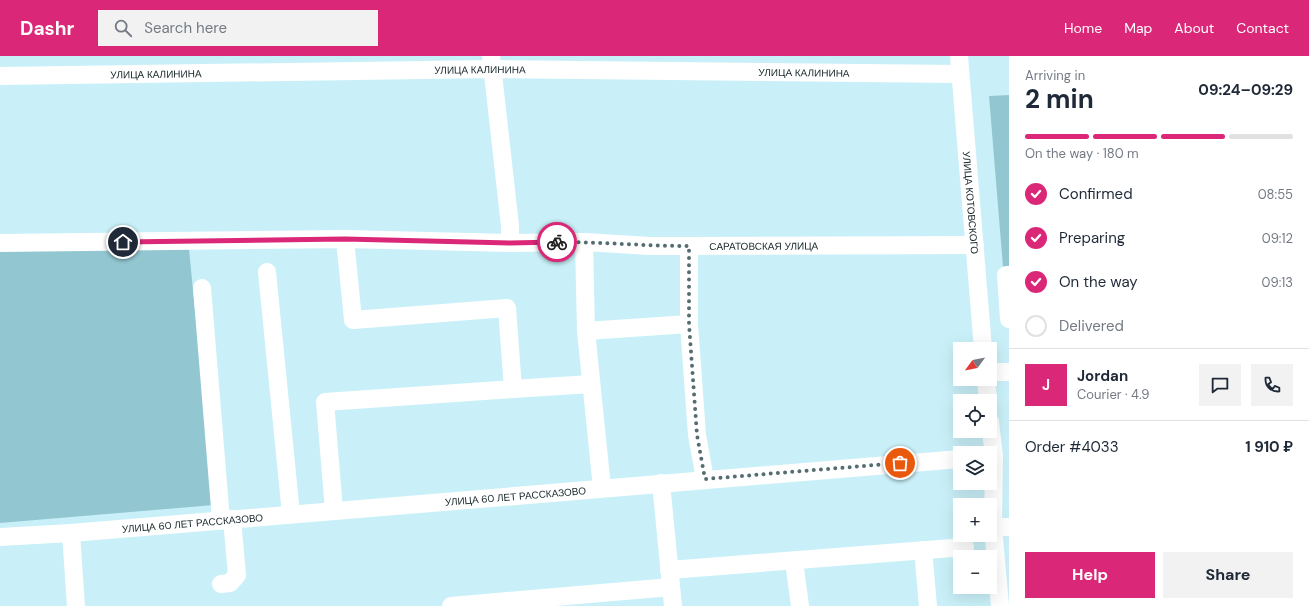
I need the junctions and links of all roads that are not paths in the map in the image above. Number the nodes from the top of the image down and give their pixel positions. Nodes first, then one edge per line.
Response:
1 (959, 56) edge
2 (492, 63) edge
3 (960, 74) junction
4 (0, 76) edge
5 (345, 239) junction
6 (584, 242) junction
7 (0, 243) edge
8 (510, 243) junction
9 (975, 245) junction
10 (689, 246) junction
11 (267, 272) dead end
12 (1009, 275) edge
13 (202, 288) dead end
14 (1009, 319) edge
15 (689, 324) junction
16 (586, 331) junction
17 (982, 342) edge
18 (997, 372) edge
19 (1009, 372) edge
20 (591, 384) junction
21 (513, 389) junction
22 (953, 460) edge
23 (705, 479) junction
24 (661, 483) junction
25 (602, 488) junction
26 (996, 490) edge
27 (334, 510) junction
28 (291, 514) junction
29 (226, 519) junction
30 (1001, 527) edge
31 (71, 533) junction
32 (0, 537) edge
33 (966, 547) dead end
34 (923, 550) junction
35 (794, 561) junction
36 (1003, 576) edge
37 (670, 579) junction
38 (221, 584) dead end
39 (76, 606) edge
40 (451, 606) edge
41 (673, 606) edge
42 (800, 606) edge
43 (928, 606) edge
44 (1000, 606) edge

1 - 3 street, УЛИЦА КОТОВСКОГО
2 - 3 street, УЛИЦА КАЛИНИНА
2 - 4 street, УЛИЦА КАЛИНИНА
2 - 8 street
3 - 9 street, УЛИЦА КОТОВСКОГО
5 - 7 street, САРАТОВСКАЯ УЛИЦА
5 - 8 street, САРАТОВСКАЯ УЛИЦА
5 - 21 street
6 - 8 street, САРАТОВСКАЯ УЛИЦА
6 - 10 street, САРАТОВСКАЯ УЛИЦА
6 - 16 street
9 - 10 street, САРАТОВСКАЯ УЛИЦА
9 - 17 street, УЛИЦА КОТОВСКОГО
10 - 15 street
11 - 28 street
12 - 14 street
13 - 29 street
15 - 16 street
15 - 23 street
16 - 20 street
18 - 19 street
20 - 21 street
20 - 25 street
21 - 27 street
22 - 23 street, УЛИЦА 60 ЛЕТ РАССКАЗОВО
23 - 24 street, УЛИЦА 60 ЛЕТ РАССКАЗОВО
24 - 25 street, УЛИЦА 60 ЛЕТ РАССКАЗОВО
24 - 37 street
25 - 27 street, УЛИЦА 60 ЛЕТ РАССКАЗОВО
26 - 30 street
27 - 28 street, УЛИЦА 60 ЛЕТ РАССКАЗОВО
28 - 29 street, УЛИЦА 60 ЛЕТ РАССКАЗОВО
29 - 31 street, УЛИЦА 60 ЛЕТ РАССКАЗОВО
29 - 38 street
30 - 36 street
31 - 32 street, УЛИЦА 60 ЛЕТ РАССКАЗОВО
31 - 39 street
33 - 34 street
34 - 35 street
34 - 43 street
35 - 37 street
35 - 42 street
36 - 44 street
37 - 40 street
37 - 41 street

